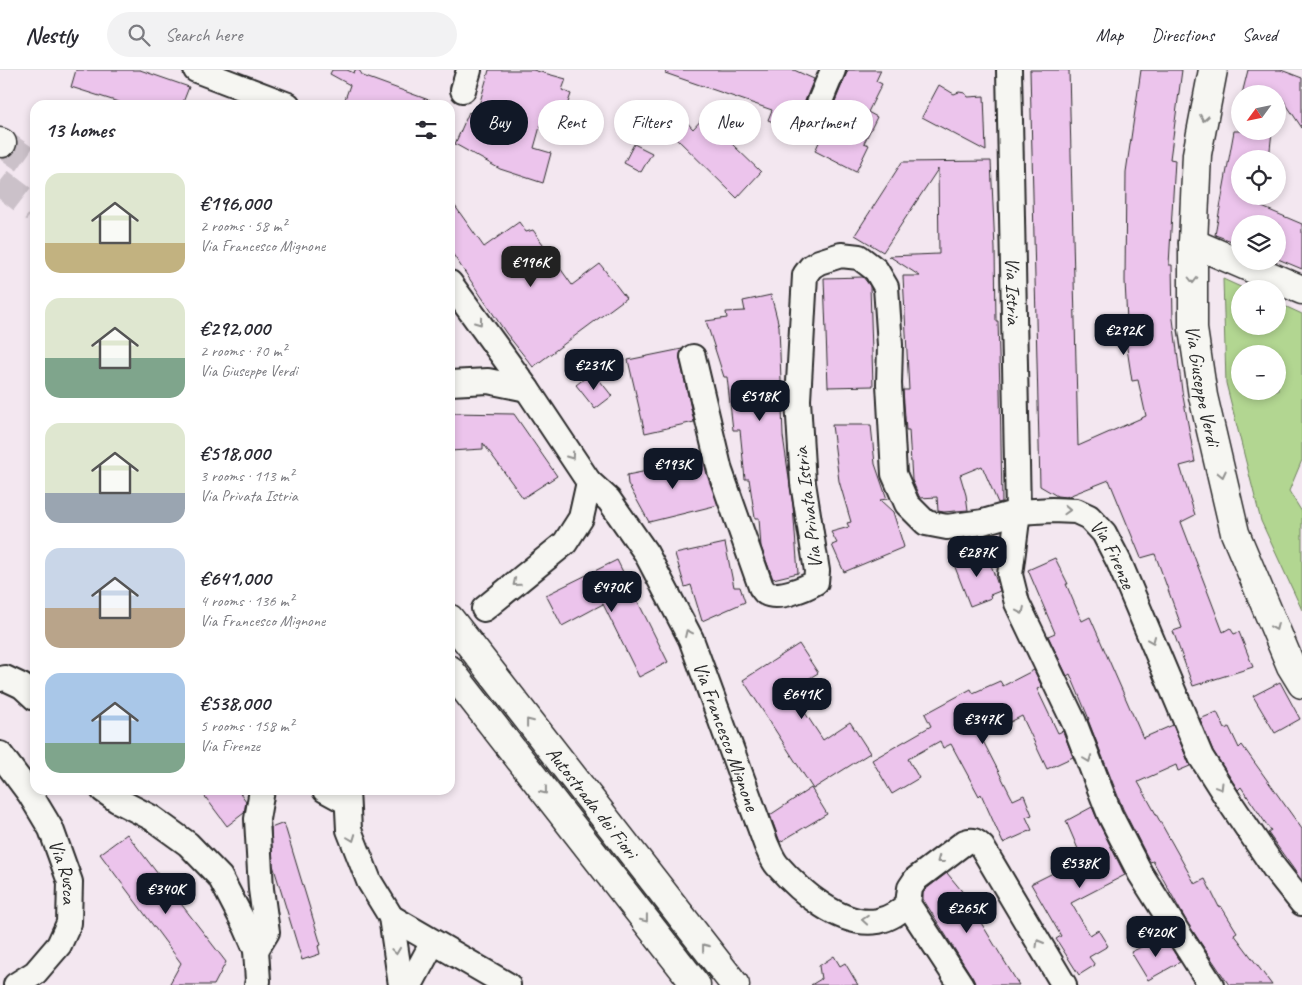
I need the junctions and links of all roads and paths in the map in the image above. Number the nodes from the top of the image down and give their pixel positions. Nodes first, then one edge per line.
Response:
1 (196, 70) edge
2 (833, 70) edge
3 (1008, 70) edge
4 (1213, 70) edge
5 (275, 100) edge
6 (820, 100) edge
7 (1193, 244) junction
8 (455, 290) edge
9 (1302, 290) edge
10 (694, 357) dead end
11 (455, 383) edge
12 (527, 389) junction
13 (589, 482) junction
14 (1018, 512) junction
15 (484, 609) tunnel mouth
16 (455, 625) edge
17 (455, 676) edge
18 (0, 679) edge
19 (1302, 684) edge
20 (30, 693) edge
21 (0, 754) edge
22 (30, 794) edge
23 (31, 795) edge
24 (110, 795) edge
25 (261, 795) edge
26 (347, 796) edge
27 (1302, 903) edge
28 (908, 904) junction
29 (391, 917) junction
30 (433, 942) junction
31 (256, 950) junction
32 (16, 985) edge
33 (257, 985) edge
34 (401, 985) edge
35 (410, 985) edge
36 (508, 985) edge
37 (696, 985) edge
38 (735, 985) edge
39 (961, 985) edge
40 (1064, 985) edge
41 (1212, 985) edge

1 - 5 street
2 - 6 street
3 - 14 street, Via Istria
4 -> 7 main road, Via Giuseppe Verdi
7 - 9 main road
7 -> 19 main road, Via Giuseppe Verdi
8 -> 12 street, Via Francesco Mignone
10 - 14 street, Via Privata Istria
11 - 12 street
12 -> 13 street, Via Francesco Mignone
13 -> 15 street
28 -> 13 street, Via Francesco Mignone
14 -> 27 street, Via Firenze
14 -> 41 street
38 -> 16 main road, Autostrada dei Fiori
17 -> 37 main road, Autostrada dei Fiori
18 - 20 street
21 - 22 street, Via Rusca
23 - 32 street, Via Rusca
24 - 31 street
25 - 31 street
26 -> 29 street
28 - 39 street
40 -> 28 street
29 - 30 street
29 -> 34 street
30 - 35 street
30 - 36 street
31 - 33 street

